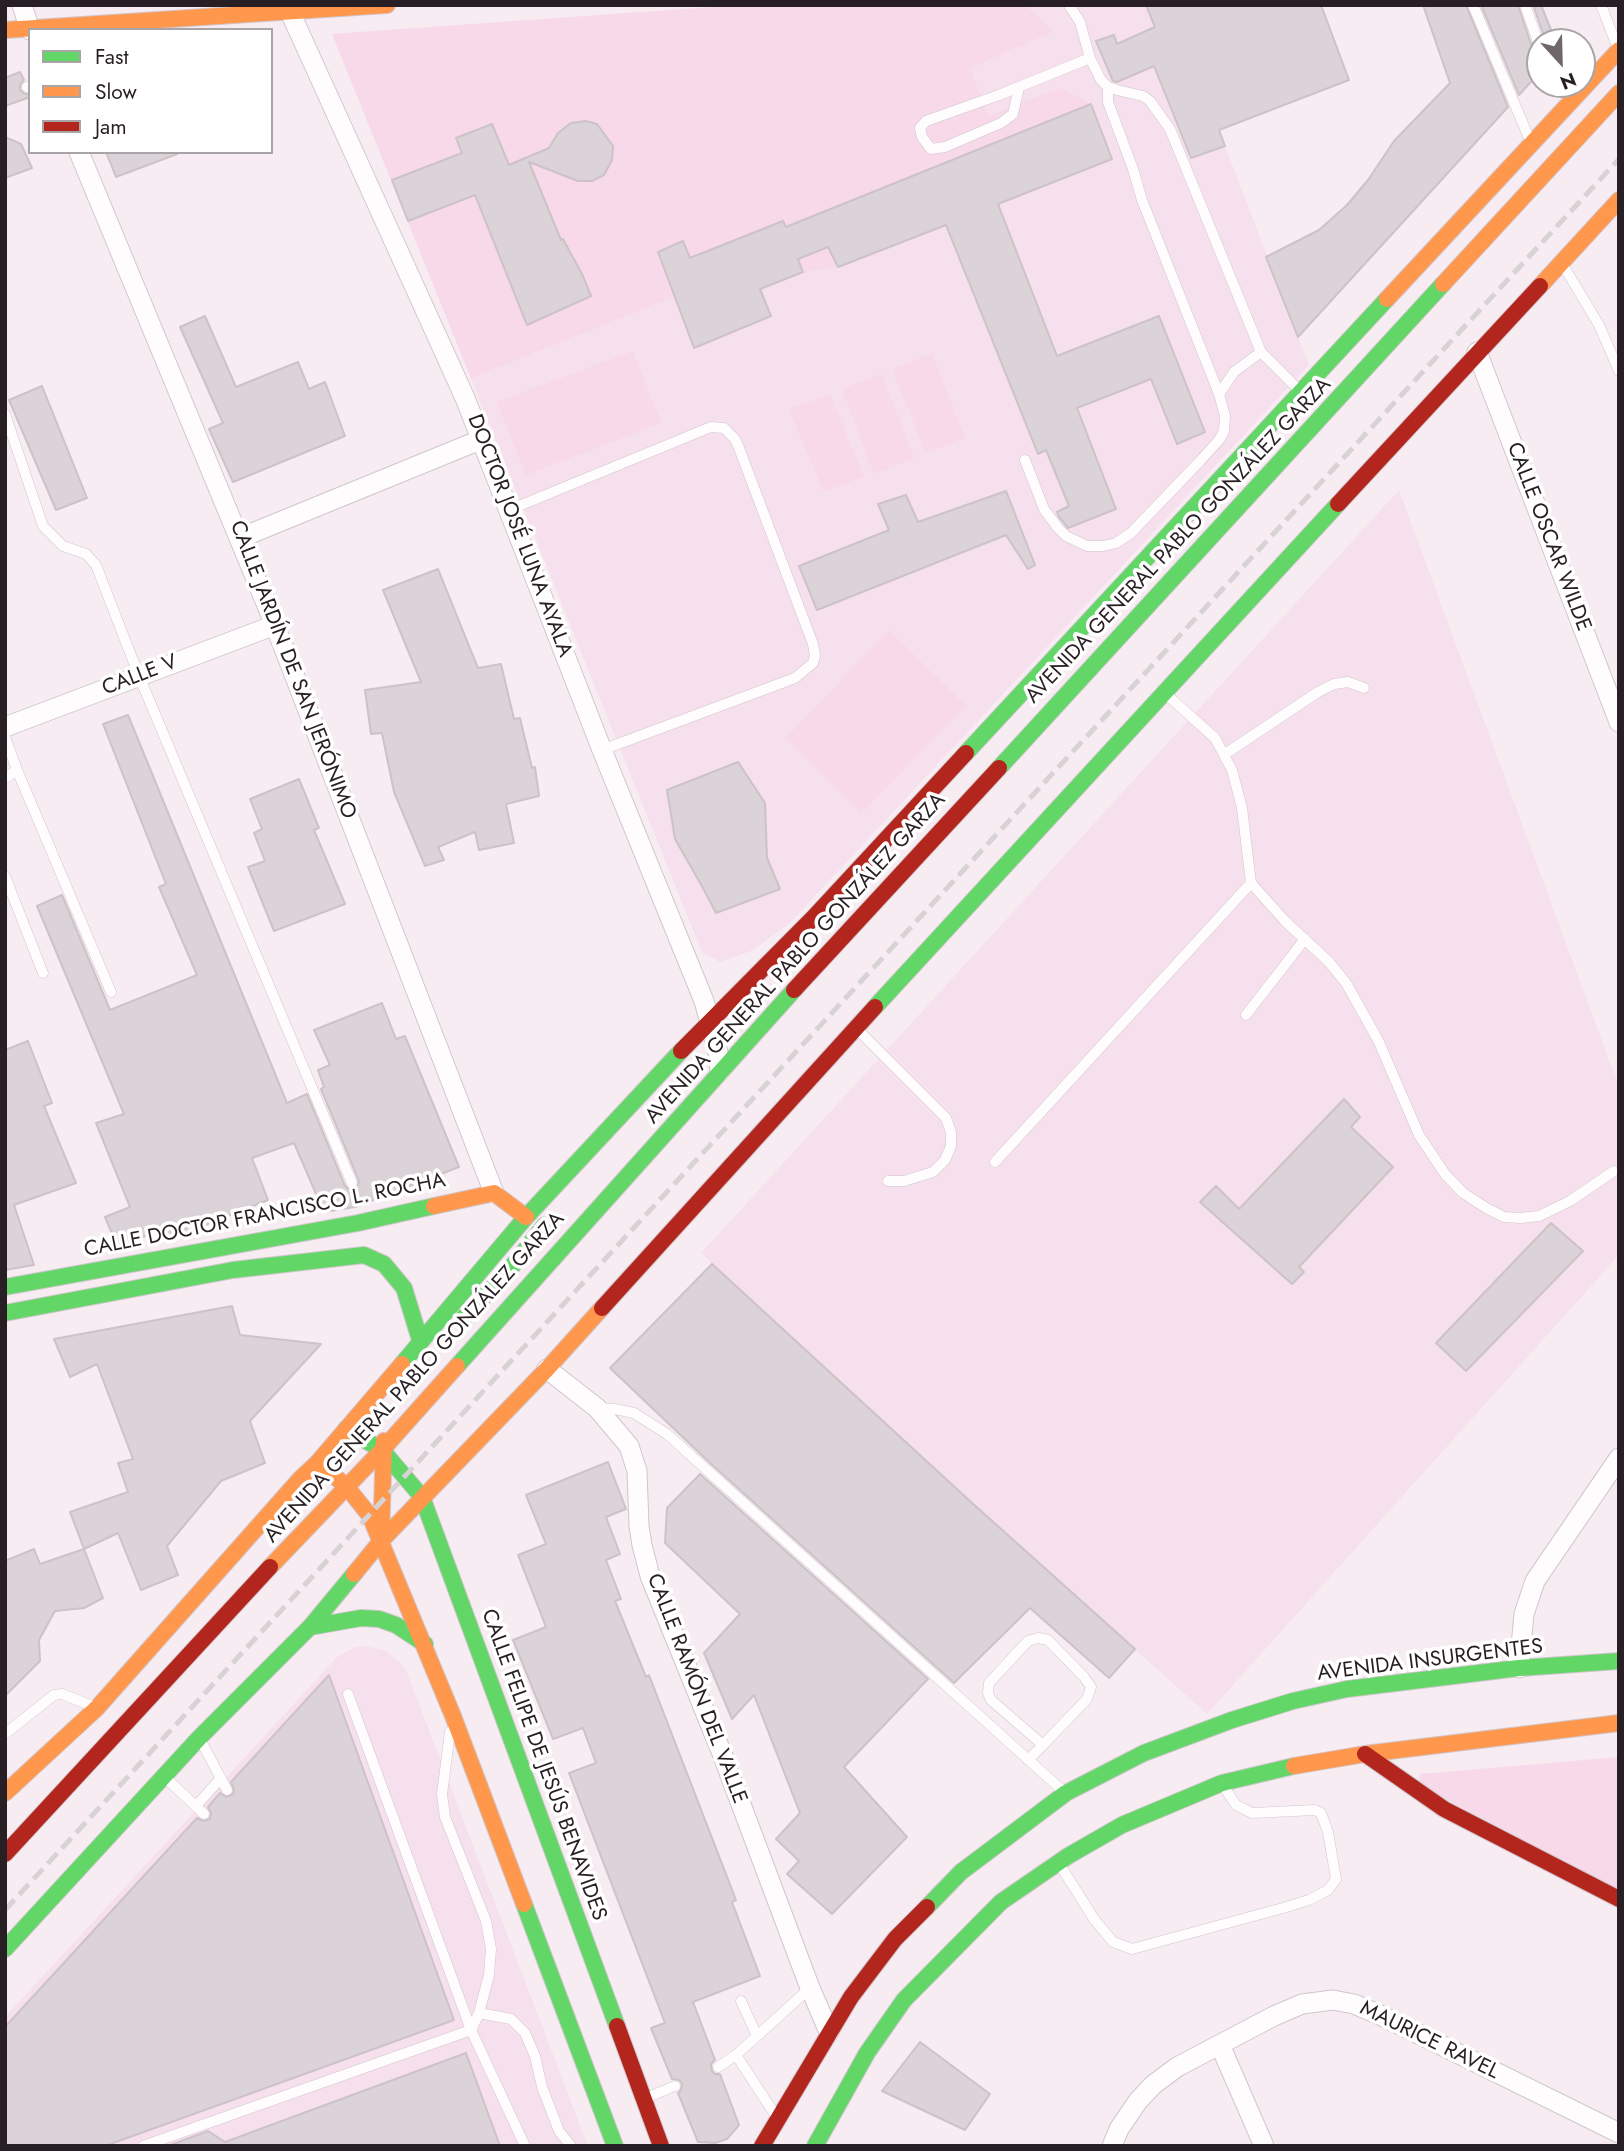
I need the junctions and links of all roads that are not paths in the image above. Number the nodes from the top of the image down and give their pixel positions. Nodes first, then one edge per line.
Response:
1 (22, 5) edge
2 (387, 5) edge
3 (1069, 5) edge
4 (1473, 5) edge
5 (1525, 5) edge
6 (1601, 5) edge
7 (286, 8) edge
8 (323, 8) edge
9 (30, 28) edge
10 (42, 28) edge
11 (1533, 28) edge
12 (28, 29) edge
13 (5, 30) edge
14 (1619, 50) edge
15 (1090, 58) junction
16 (1019, 87) junction
17 (1108, 87) junction
18 (1619, 93) edge
19 (1532, 145) junction
20 (80, 154) edge
21 (1617, 208) edge
22 (1561, 262) junction
23 (1261, 352) junction
24 (1477, 352) junction
25 (1619, 371) edge
26 (1303, 393) junction
27 (1219, 394) junction
28 (5, 414) edge
29 (480, 440) junction
30 (1025, 460) dead end
31 (509, 510) junction
32 (240, 538) junction
33 (275, 625) junction
34 (139, 676) junction
35 (1364, 688) dead end
36 (1164, 692) junction
37 (1619, 722) edge
38 (5, 727) edge
39 (5, 737) edge
40 (602, 750) junction
41 (1225, 754) junction
42 (17, 770) junction
43 (5, 778) edge
44 (5, 876) edge
45 (1251, 883) junction
46 (1305, 939) junction
47 (43, 973) dead end
48 (111, 992) dead end
49 (1246, 1014) dead end
50 (710, 1020) junction
51 (855, 1028) junction
52 (720, 1071) junction
53 (995, 1162) dead end
54 (1614, 1171) dead end
55 (888, 1181) dead end
56 (352, 1183) dead end
57 (552, 1189) junction
58 (494, 1193) junction
59 (526, 1217) junction
60 (358, 1223) junction
61 (229, 1245) junction
62 (364, 1255) junction
63 (233, 1270) junction
64 (27, 1283) junction
65 (5, 1287) edge
66 (34, 1307) junction
67 (5, 1313) edge
68 (420, 1340) junction
69 (420, 1367) dead end
70 (547, 1369) junction
71 (597, 1408) junction
72 (390, 1419) dead end
73 (346, 1429) junction
74 (382, 1450) junction
75 (1619, 1458) edge
76 (318, 1462) junction
77 (346, 1486) junction
78 (422, 1497) junction
79 (381, 1541) junction
80 (310, 1627) junction
81 (425, 1644) junction
82 (1619, 1661) edge
83 (1519, 1668) junction
84 (348, 1694) dead end
85 (97, 1708) junction
86 (453, 1716) junction
87 (1619, 1723) edge
88 (5, 1734) edge
89 (199, 1738) junction
90 (1043, 1745) junction
91 (1365, 1754) junction
92 (1028, 1760) junction
93 (164, 1776) junction
94 (221, 1778) junction
95 (1222, 1783) junction
96 (227, 1790) dead end
97 (5, 1793) edge
98 (1066, 1793) junction
99 (195, 1806) junction
100 (204, 1814) dead end
101 (5, 1854) edge
102 (1058, 1862) junction
103 (1619, 1899) edge
104 (5, 1949) edge
105 (810, 1988) junction
106 (741, 2001) dead end
107 (479, 2013) junction
108 (471, 2030) junction
109 (829, 2032) junction
110 (757, 2036) junction
111 (1220, 2045) junction
112 (736, 2055) junction
113 (718, 2067) dead end
114 (675, 2086) dead end
115 (644, 2099) junction
116 (777, 2118) junction
117 (824, 2128) junction
118 (1619, 2133) edge
119 (662, 2145) edge
120 (143, 2146) edge
121 (525, 2146) edge
122 (571, 2146) edge
123 (615, 2146) edge
124 (762, 2146) edge
125 (815, 2146) edge
126 (835, 2146) edge
127 (1112, 2146) edge
128 (1264, 2146) edge

1 - 9 street
2 - 8 main road
3 - 15 lane
4 - 19 lane
5 - 11 lane
6 - 14 lane
7 - 8 main road
7 - 10 main road
7 - 29 street, DOCTOR JOSÉ LUNA AYALA
12 - 13 main road
14 - 19 main road, AVENIDA GENERAL PABLO GONZÁLEZ GARZA
15 - 16 lane
15 - 17 lane
16 - 16 lane
17 - 23 lane
17 - 27 lane
18 - 52 main road, AVENIDA GENERAL PABLO GONZÁLEZ GARZA
19 - 26 main road, AVENIDA GENERAL PABLO GONZÁLEZ GARZA
20 - 32 street, CALLE JARDÍN DE SAN JERÓNIMO
21 - 22 main road
22 - 24 main road
22 - 25 lane
23 - 26 lane
23 - 27 lane
24 - 36 main road
24 - 37 street, CALLE OSCAR WILDE
26 - 50 main road, AVENIDA GENERAL PABLO GONZÁLEZ GARZA
27 - 30 lane
28 - 34 lane
29 - 31 street, DOCTOR JOSÉ LUNA AYALA
29 - 32 street
31 - 40 street, DOCTOR JOSÉ LUNA AYALA
31 - 40 lane
32 - 33 street, CALLE JARDÍN DE SAN JERÓNIMO
33 - 34 street, CALLE V
33 - 58 street, CALLE JARDÍN DE SAN JERÓNIMO
34 - 38 street, CALLE V
34 - 56 lane
35 - 41 lane
36 - 41 lane
36 - 51 main road
39 - 42 lane
40 - 50 street, DOCTOR JOSÉ LUNA AYALA
41 - 45 lane
42 - 43 lane
42 - 48 lane
44 - 47 lane
45 - 46 lane
45 - 53 lane
46 - 49 lane
46 - 54 lane
50 - 52 street, DOCTOR JOSÉ LUNA AYALA
50 - 57 main road, AVENIDA GENERAL PABLO GONZÁLEZ GARZA
51 - 55 lane
51 - 70 main road
52 - 74 main road, AVENIDA GENERAL PABLO GONZÁLEZ GARZA
57 - 59 main road, AVENIDA GENERAL PABLO GONZÁLEZ GARZA
57 - 69 main road
58 - 59 main road
58 - 60 main road, CALLE DOCTOR FRANCISCO L. ROCHA
59 - 68 main road, AVENIDA GENERAL PABLO GONZÁLEZ GARZA
60 - 61 main road, CALLE DOCTOR FRANCISCO L. ROCHA
60 - 62 main road
61 - 63 main road
61 - 64 main road, CALLE DOCTOR FRANCISCO L. ROCHA
62 - 63 main road
62 - 68 main road
63 - 66 main road
64 - 65 main road, CALLE DOCTOR FRANCISCO L. ROCHA
64 - 66 main road
66 - 67 main road
68 - 73 main road, AVENIDA GENERAL PABLO GONZÁLEZ GARZA
70 - 71 street, CALLE RAMÓN DEL VALLE
70 - 78 main road
71 - 92 lane
71 - 105 street, CALLE RAMÓN DEL VALLE
72 - 74 main road
73 - 74 main road, CALLE FELIPE DE JESÚS BENAVIDES
73 - 76 main road, AVENIDA GENERAL PABLO GONZÁLEZ GARZA
74 - 77 main road, AVENIDA GENERAL PABLO GONZÁLEZ GARZA
74 - 78 main road, CALLE FELIPE DE JESÚS BENAVIDES
74 - 79 main road
75 - 83 street
76 - 77 main road
76 - 85 main road, AVENIDA GENERAL PABLO GONZÁLEZ GARZA
77 - 79 main road
77 - 101 main road, AVENIDA GENERAL PABLO GONZÁLEZ GARZA
78 - 79 main road
78 - 115 main road, CALLE FELIPE DE JESÚS BENAVIDES
79 - 80 main road
79 - 81 main road
80 - 81 main road
80 - 89 main road
81 - 86 main road
82 - 83 main road, AVENIDA INSURGENTES
83 - 98 main road, AVENIDA INSURGENTES
84 - 108 lane
85 - 88 lane
85 - 97 main road, AVENIDA GENERAL PABLO GONZÁLEZ GARZA
86 - 107 lane
86 - 123 main road
87 - 91 main road
89 - 93 main road
89 - 94 lane
90 - 90 lane
90 - 92 lane
91 - 95 main road
91 - 103 main road
92 - 98 lane
93 - 99 lane
93 - 104 main road
94 - 96 lane
94 - 99 lane
95 - 102 main road
95 - 102 lane
98 - 109 main road, AVENIDA INSURGENTES
99 - 100 lane
102 - 117 main road
105 - 109 street, CALLE RAMÓN DEL VALLE
105 - 110 lane
106 - 110 lane
107 - 108 lane
107 - 122 lane
108 - 120 lane
108 - 121 lane
109 - 116 main road, AVENIDA INSURGENTES
110 - 112 lane
111 - 118 street, MAURICE RAVEL
111 - 127 street, MAURICE RAVEL
111 - 128 street
112 - 113 lane
112 - 116 lane
114 - 115 lane
115 - 119 main road, CALLE FELIPE DE JESÚS BENAVIDES
116 - 124 main road, AVENIDA INSURGENTES
117 - 125 main road
117 - 126 street

